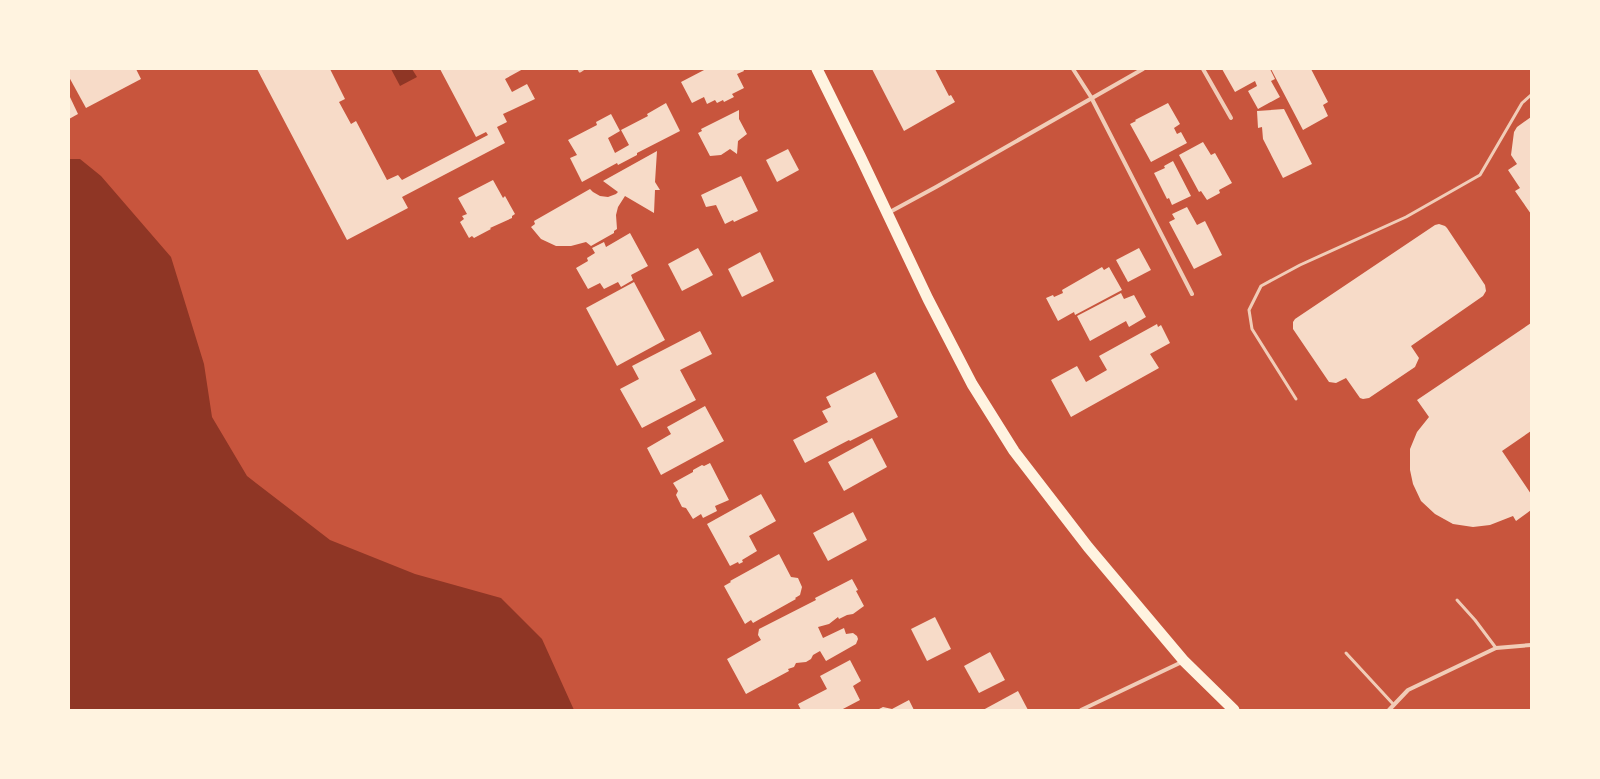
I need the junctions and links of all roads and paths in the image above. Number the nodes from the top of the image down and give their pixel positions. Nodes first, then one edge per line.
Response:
1 (579, 69) edge
2 (583, 69) edge
3 (817, 69) edge
4 (1074, 69) edge
5 (1143, 69) edge
6 (1203, 69) edge
7 (1531, 95) edge
8 (1091, 98) junction
9 (1231, 118) dead end
10 (888, 213) junction
11 (1192, 294) dead end
12 (1296, 399) dead end
13 (1457, 600) dead end
14 (1531, 645) edge
15 (1496, 648) junction
16 (1346, 653) dead end
17 (1184, 661) junction
18 (1394, 705) junction
19 (1082, 710) edge
20 (1234, 710) edge
21 (1389, 710) edge

1 - 2 lane
3 - 10 highway
4 - 8 street
5 - 8 street
6 - 9 street
7 - 12 lane
8 - 10 street
8 - 11 street
10 - 17 highway
13 - 15 lane
14 - 15 street
15 - 18 street
16 - 18 lane
17 - 19 street
17 - 20 highway
18 - 21 street

